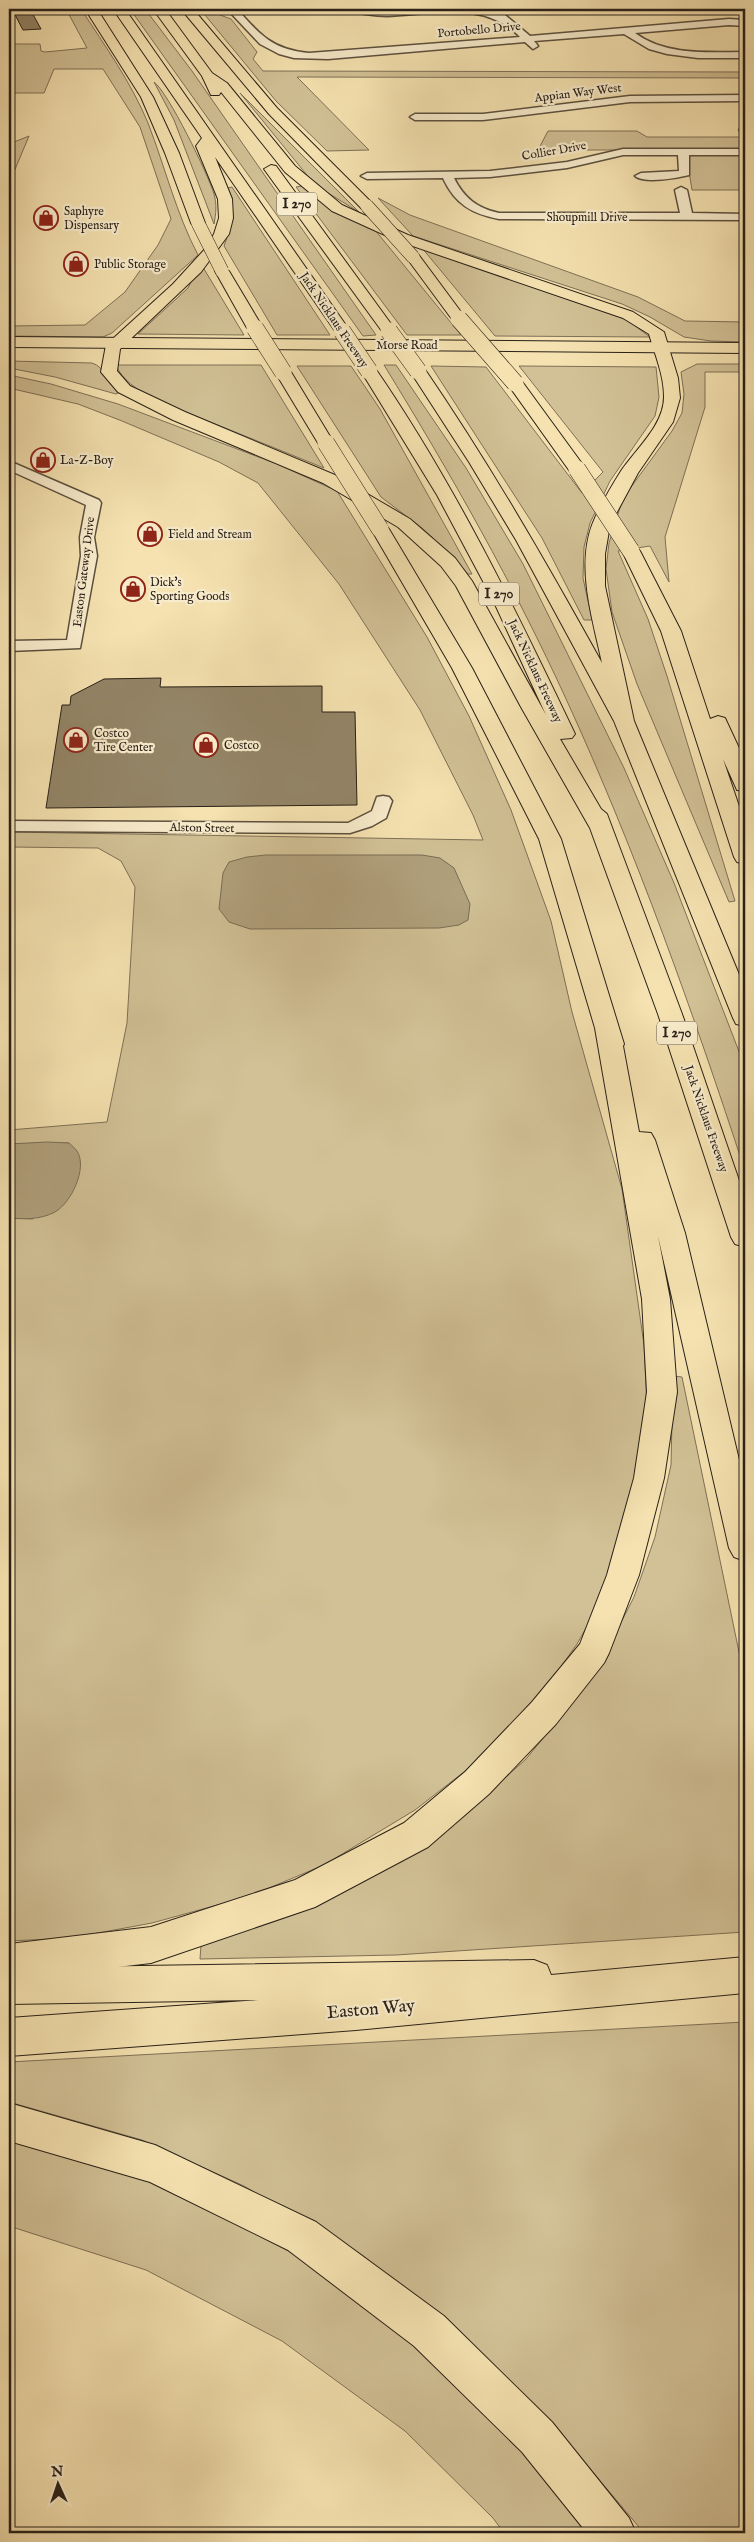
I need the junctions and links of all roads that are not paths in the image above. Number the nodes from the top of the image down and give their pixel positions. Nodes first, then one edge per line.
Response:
1 (91, 9) edge
2 (119, 9) edge
3 (159, 9) edge
4 (187, 9) edge
5 (232, 9) edge
6 (348, 9) edge
7 (454, 9) edge
8 (460, 9) edge
9 (745, 23) edge
10 (626, 31) junction
11 (526, 39) junction
12 (538, 53) dead end
13 (745, 55) edge
14 (208, 76) junction
15 (745, 98) edge
16 (414, 118) dead end
17 (208, 139) junction
18 (683, 152) junction
19 (745, 152) edge
20 (367, 176) dead end
21 (448, 176) junction
22 (641, 176) dead end
23 (681, 190) dead end
24 (687, 217) junction
25 (745, 217) edge
26 (9, 342) edge
27 (745, 348) edge
28 (113, 350) junction
29 (663, 353) junction
30 (9, 356) edge
31 (745, 360) edge
32 (9, 465) edge
33 (671, 630) junction
34 (9, 646) edge
35 (624, 720) junction
36 (745, 785) edge
37 (383, 801) dead end
38 (9, 826) edge
39 (603, 831) junction
40 (745, 857) edge
41 (745, 1018) edge
42 (607, 1027) junction
43 (745, 1237) edge
44 (745, 1548) edge
45 (9, 1962) edge
46 (739, 1975) edge
47 (9, 1986) edge
48 (9, 2037) edge
49 (9, 2122) edge
50 (614, 2533) edge

1 - 42 main road, bridge
2 - 17 main road, Jack Nicklaus Freeway / I 270
3 - 14 main road, I 270
4 - 33 main road, bridge
5 - 11 street, Portobello Drive
6 - 7 street
8 - 11 street
9 - 10 street, Portobello Drive
10 - 11 street, Portobello Drive
10 - 13 street
11 - 12 street
14 - 29 main road
14 - 35 main road, I 270, bridge
15 - 16 street, Appian Way West
17 - 28 main road
17 - 39 main road, Jack Nicklaus Freeway / I 270, bridge
18 - 19 street, Collier Drive
18 - 21 street, Collier Drive
18 - 22 street
20 - 21 street, Collier Drive
21 - 24 street, Shoupmill Drive
23 - 24 street
24 - 25 street, Shoupmill Drive
26 - 28 main road, Morse Road
27 - 29 main road, Morse Road
28 - 29 main road, Morse Road
28 - 30 main road, Morse Road
28 - 39 main road
29 - 31 main road, Morse Road
29 - 35 main road
32 - 34 street, Easton Gateway Drive
33 - 36 main road
33 - 40 main road
35 - 41 main road, I 270
37 - 38 street, Alston Street
39 - 43 main road, Jack Nicklaus Freeway / I 270
42 - 44 main road
42 - 45 main road
46 - 47 main road, Easton Way
46 - 48 main road, Easton Way
49 - 50 main road

